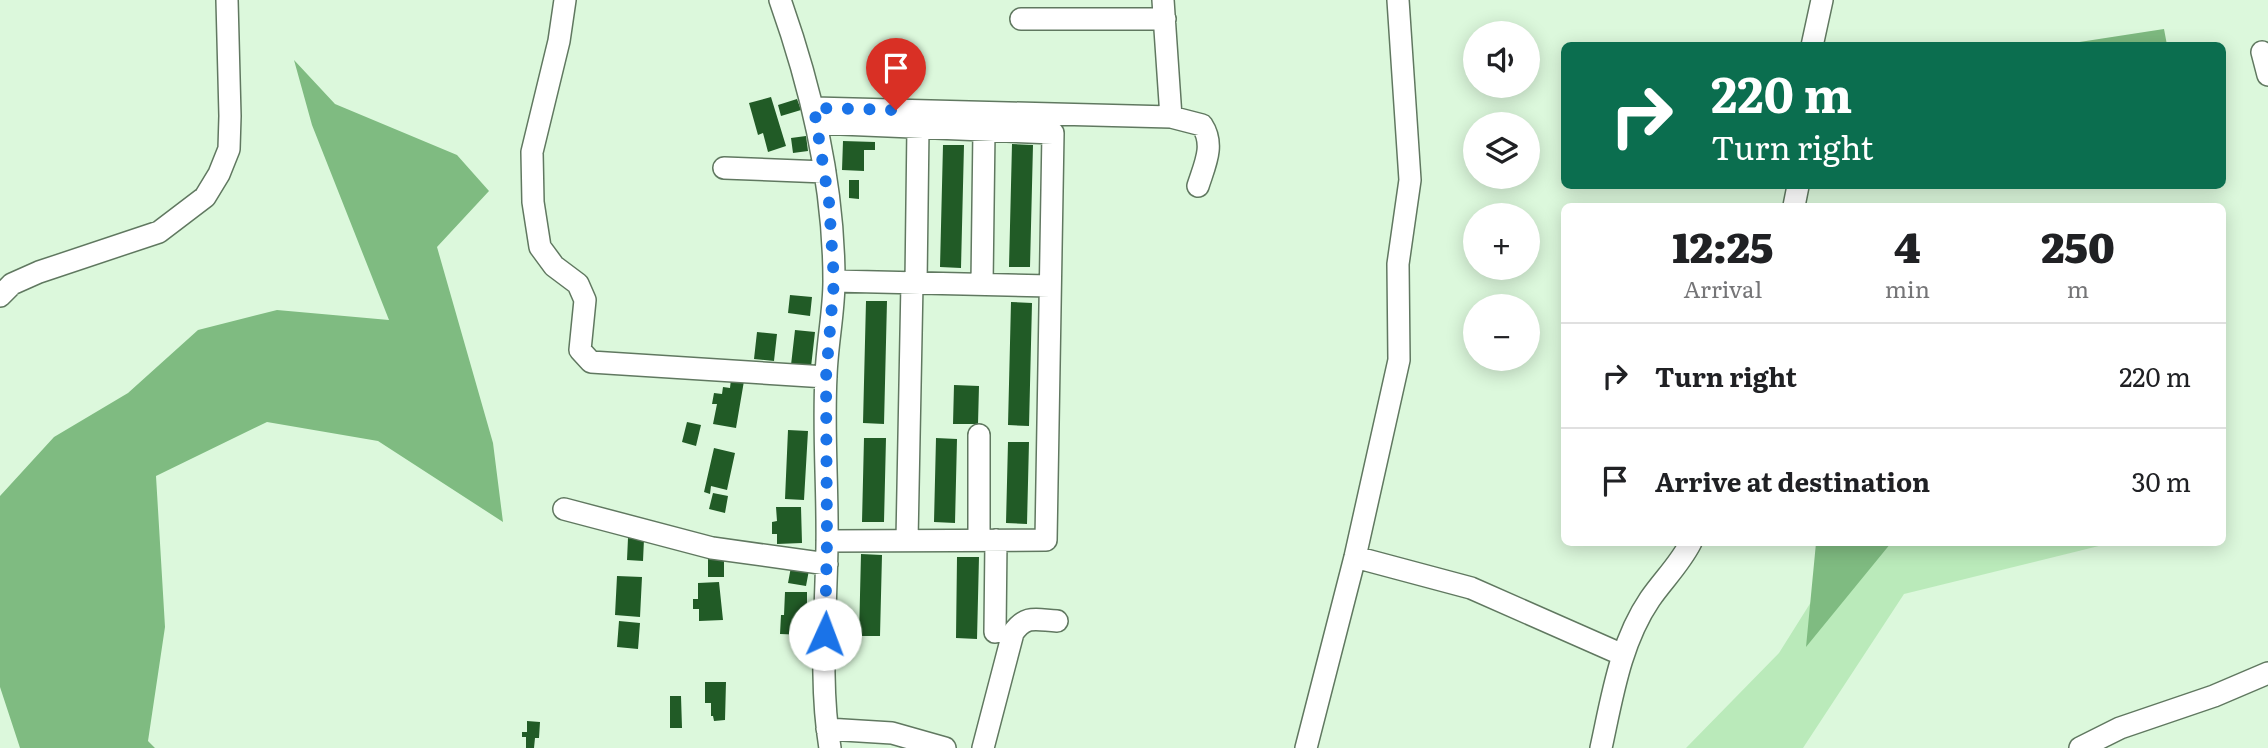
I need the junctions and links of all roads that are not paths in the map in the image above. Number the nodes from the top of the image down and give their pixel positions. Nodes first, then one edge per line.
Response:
1 (227, 0) edge
2 (565, 0) edge
3 (780, 0) edge
4 (1398, 0) edge
5 (1822, 0) edge
6 (1164, 10) edge
7 (1021, 19) dead end
8 (1813, 42) edge
9 (2262, 52) dead end
10 (2268, 75) edge
11 (815, 115) junction
12 (1171, 117) junction
13 (918, 127) junction
14 (984, 130) junction
15 (724, 168) dead end
16 (824, 172) junction
17 (1198, 186) dead end
18 (834, 281) junction
19 (914, 283) junction
20 (982, 284) junction
21 (1050, 286) junction
22 (0, 296) edge
23 (826, 377) junction
24 (979, 436) dead end
25 (564, 509) dead end
26 (906, 540) junction
27 (987, 540) junction
28 (827, 541) junction
29 (1689, 546) edge
30 (1355, 556) junction
31 (827, 564) junction
32 (1057, 621) dead end
33 (995, 632) dead end
34 (1623, 655) junction
35 (2268, 673) edge
36 (828, 738) edge
37 (945, 748) edge
38 (983, 748) edge
39 (1307, 748) edge
40 (1601, 748) edge
41 (2080, 748) edge

1 - 22 street
2 - 23 street
3 - 11 street
4 - 30 street
5 - 8 street
6 - 7 street
6 - 12 street
9 - 10 street
11 - 12 street
11 - 13 street
11 - 16 street
12 - 17 street
13 - 14 street
13 - 19 street
14 - 20 street
14 - 21 street
15 - 16 street
16 - 18 street
18 - 19 street
18 - 23 street
19 - 20 street
19 - 26 street
20 - 21 street
21 - 27 street
23 - 28 street
24 - 27 street
25 - 31 street
26 - 27 street
26 - 28 street
27 - 33 street
28 - 31 street
29 - 34 street
30 - 34 street
30 - 39 street
31 - 36 street
32 - 38 street
34 - 40 street
35 - 41 street
36 - 37 street

